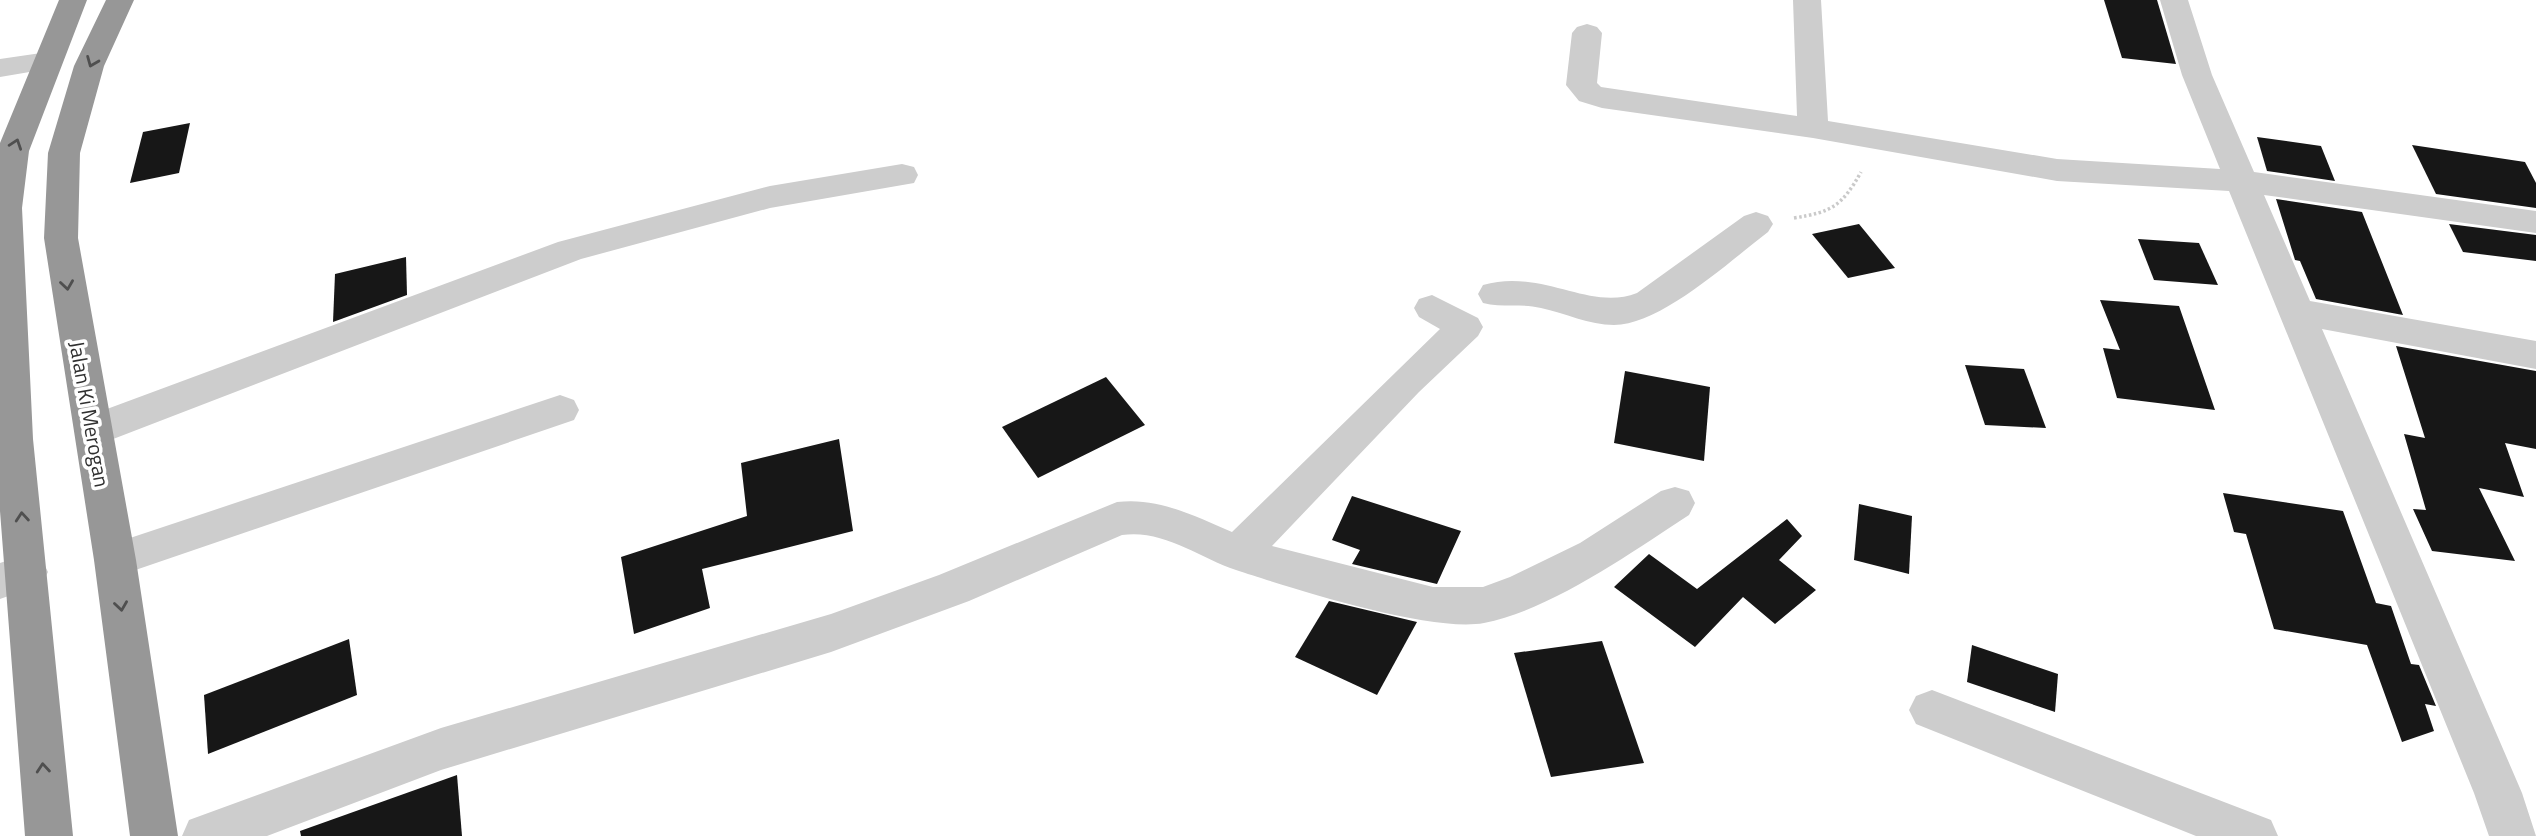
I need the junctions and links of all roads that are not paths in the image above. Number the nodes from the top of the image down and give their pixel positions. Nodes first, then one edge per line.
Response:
1 (73, 0) edge
2 (120, 0) edge
3 (1807, 0) edge
4 (2174, 0) edge
5 (1587, 33) dead end
6 (48, 61) junction
7 (0, 68) edge
8 (1813, 128) junction
9 (902, 175) dead end
10 (2241, 181) junction
11 (2536, 222) edge
12 (1756, 224) road end
13 (2, 258) edge
14 (1496, 294) dead end
15 (1432, 308) dead end
16 (2297, 312) junction
17 (2536, 355) edge
18 (560, 410) dead end
19 (94, 430) junction
20 (1675, 503) dead end
21 (1238, 553) junction
22 (115, 560) junction
23 (13, 576) edge
24 (1932, 710) dead end
25 (49, 836) edge
26 (154, 836) edge
27 (206, 836) edge
28 (2254, 836) edge
29 (2513, 836) edge

1 - 6 highway
2 -> 19 highway, Jalan Ki Merogan
3 - 8 street
4 - 10 street
5 - 8 street
6 - 7 street
13 -> 6 highway
8 - 10 street
9 - 19 street
10 - 11 street
10 - 16 street
12 - 14 street
23 -> 13 highway
15 - 21 street
16 - 17 street
16 - 29 street
18 - 22 street
19 - 22 highway, Jalan Ki Merogan
20 - 21 street
21 - 27 street
22 -> 26 highway, Jalan Ki Merogan
25 -> 23 highway
24 - 28 street

